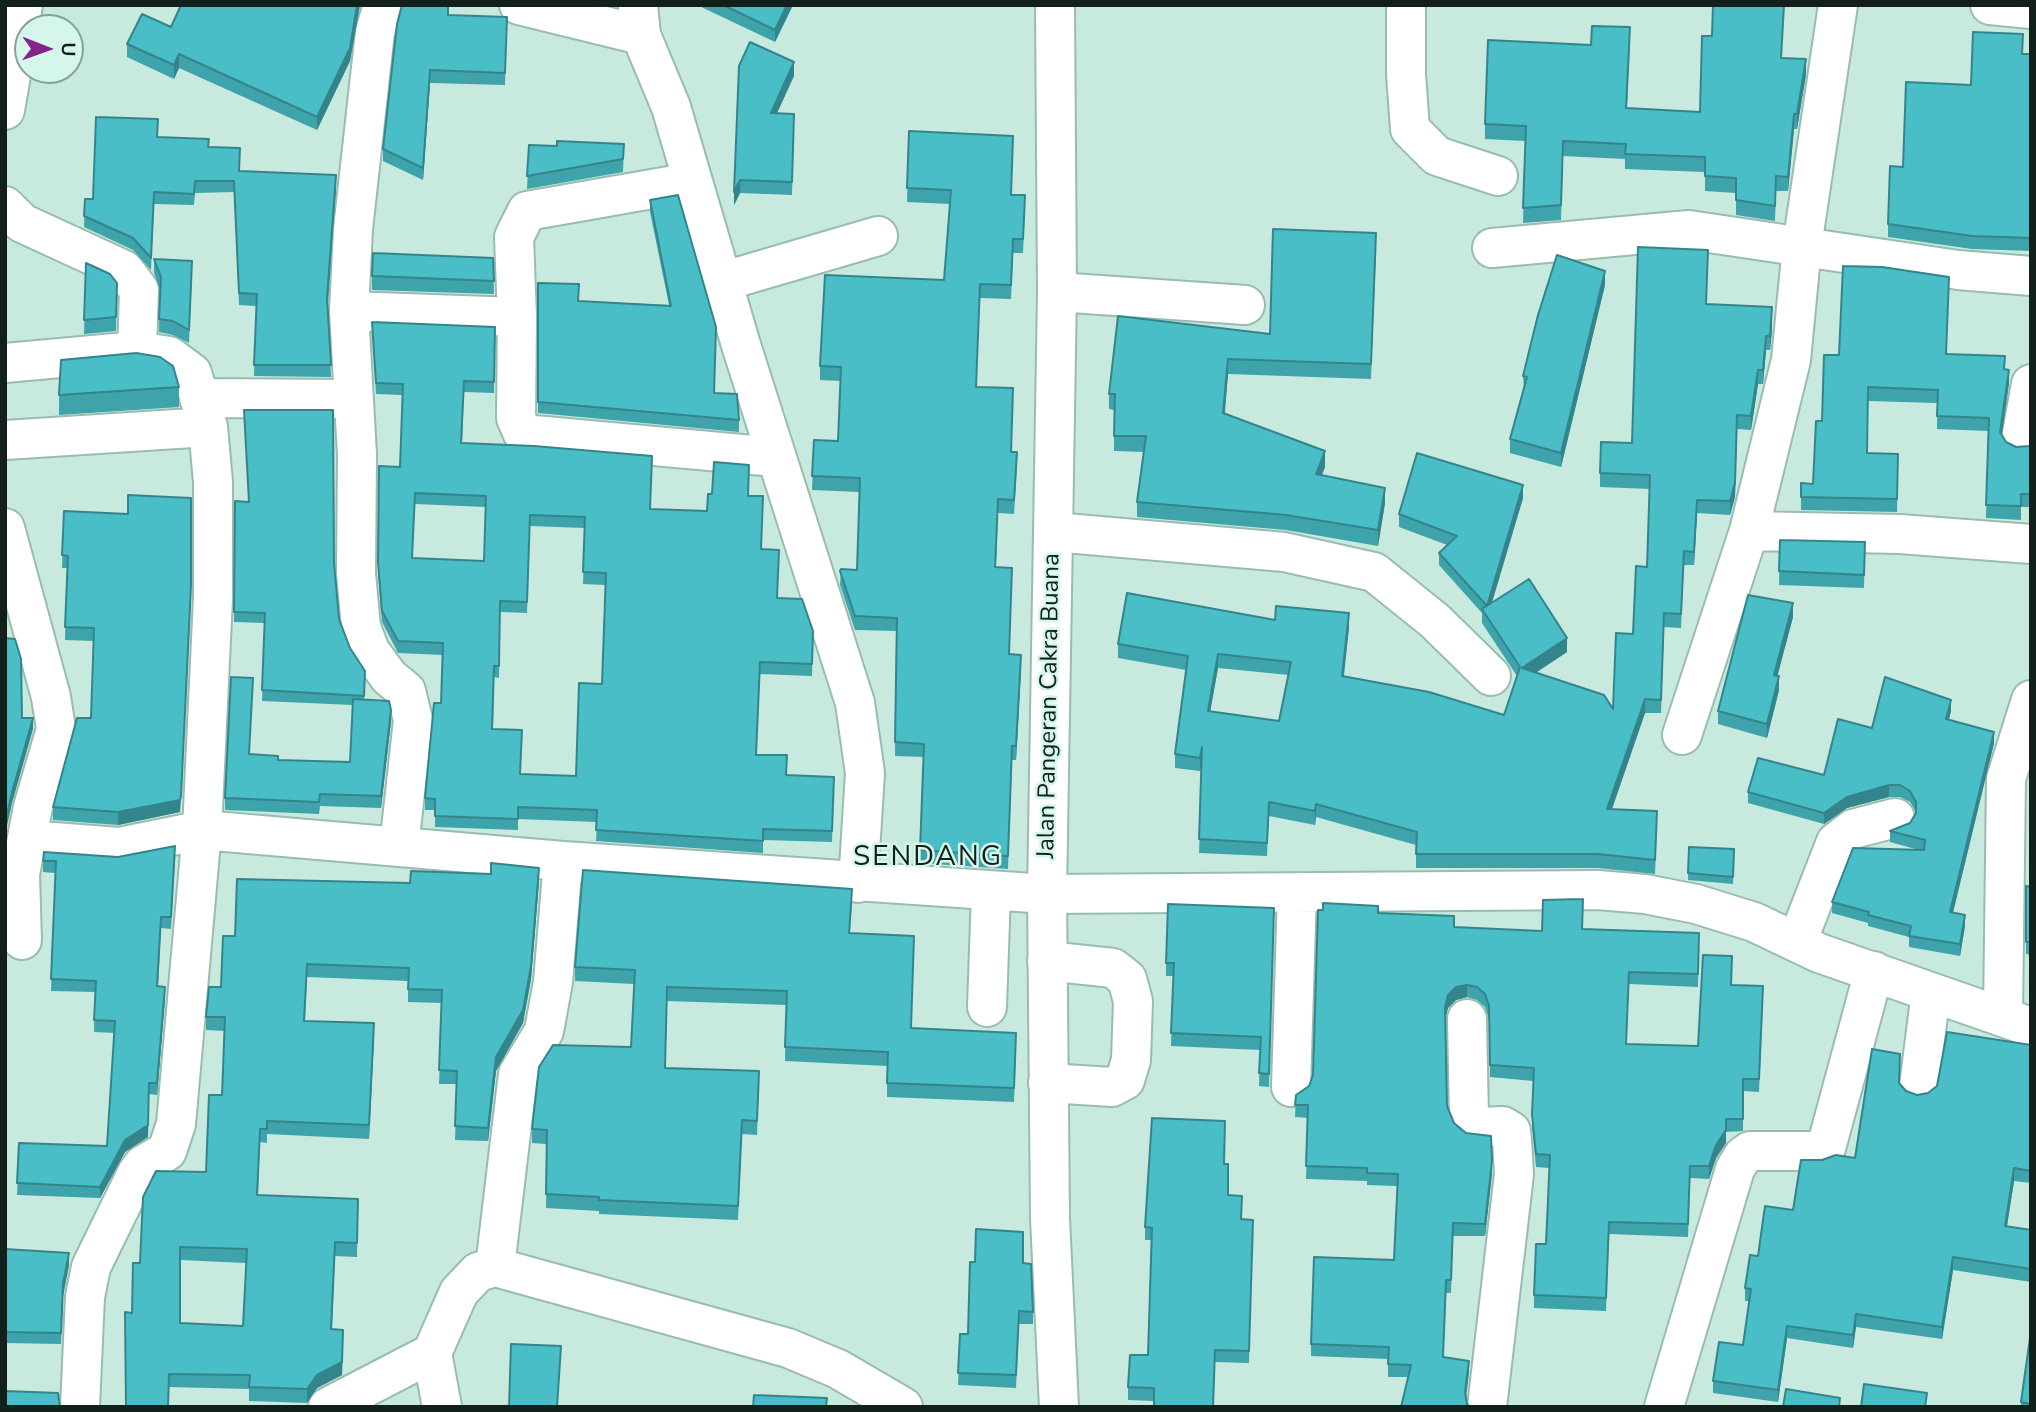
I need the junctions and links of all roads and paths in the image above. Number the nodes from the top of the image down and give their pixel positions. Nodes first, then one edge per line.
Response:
1 (23, 5) edge
2 (383, 5) edge
3 (519, 5) edge
4 (1055, 5) edge
5 (1406, 5) edge
6 (1838, 5) edge
7 (1990, 5) edge
8 (2031, 9) edge
9 (644, 35) edge
10 (5, 110) edge
11 (1497, 176) dead end
12 (692, 182) junction
13 (5, 206) edge
14 (878, 236) dead end
15 (1802, 246) junction
16 (1492, 248) dead end
17 (2031, 276) edge
18 (721, 282) junction
19 (1057, 292) junction
20 (1245, 305) dead end
21 (349, 311) junction
22 (517, 317) junction
23 (137, 351) junction
24 (5, 363) edge
25 (2031, 384) edge
26 (354, 399) junction
27 (203, 412) junction
28 (2021, 439) dead end
29 (5, 440) edge
30 (775, 457) junction
31 (5, 528) edge
32 (1749, 531) junction
33 (1054, 532) junction
34 (2031, 544) edge
35 (1491, 676) dead end
36 (2031, 700) edge
37 (1682, 735) dead end
38 (1895, 818) dead end
39 (202, 830) junction
40 (27, 839) junction
41 (399, 847) junction
42 (563, 861) junction
43 (858, 883) junction
44 (990, 892) junction
45 (1297, 893) junction
46 (1047, 894) junction
47 (22, 940) dead end
48 (1797, 942) junction
49 (1048, 961) junction
50 (1874, 971) junction
51 (1931, 992) junction
52 (987, 1007) dead end
53 (1467, 1019) dead end
54 (2017, 1022) edge
55 (1048, 1083) junction
56 (1919, 1086) dead end
57 (1291, 1087) dead end
58 (495, 1267) junction
59 (432, 1353) junction
60 (80, 1407) edge
61 (328, 1407) edge
62 (442, 1407) edge
63 (903, 1407) edge
64 (1059, 1407) edge
65 (1487, 1407) edge
66 (1664, 1407) edge

1 - 10 street
2 - 21 street
3 - 9 street
4 - 19 street, Jalan Pangeran Cakra Buana
5 - 11 street
6 - 15 street
7 - 8 street
9 - 12 street
12 - 18 street
12 - 22 street
13 - 23 street
14 - 18 street
15 - 16 street
15 - 17 street
15 - 32 street
18 - 30 street
19 - 20 street
19 - 33 street, Jalan Pangeran Cakra Buana
21 - 22 street
21 - 26 street
22 - 30 street
23 - 24 street
23 - 27 street
25 - 28 street
26 - 27 street
26 - 41 street
27 - 29 street
27 - 39 street
30 - 43 street
31 - 40 street
32 - 34 street
32 - 37 street
33 - 35 street
33 - 46 street, Jalan Pangeran Cakra Buana
36 - 54 street
38 - 48 street
39 - 40 street
39 - 41 street
39 - 60 street
40 - 47 street
41 - 42 street
42 - 43 street
42 - 58 street
43 - 44 street
44 - 46 street
44 - 52 street
45 - 46 street
45 - 48 street
45 - 57 street
46 - 49 street, Jalan Pangeran Cakra Buana
48 - 50 street
49 - 55 street, Jalan Pangeran Cakra Buana
49 - 55 street
50 - 51 street
50 - 66 street
51 - 54 street
51 - 56 street
53 - 65 street
55 - 64 street, Jalan Pangeran Cakra Buana
58 - 59 street
58 - 63 street
59 - 61 street
59 - 62 street

